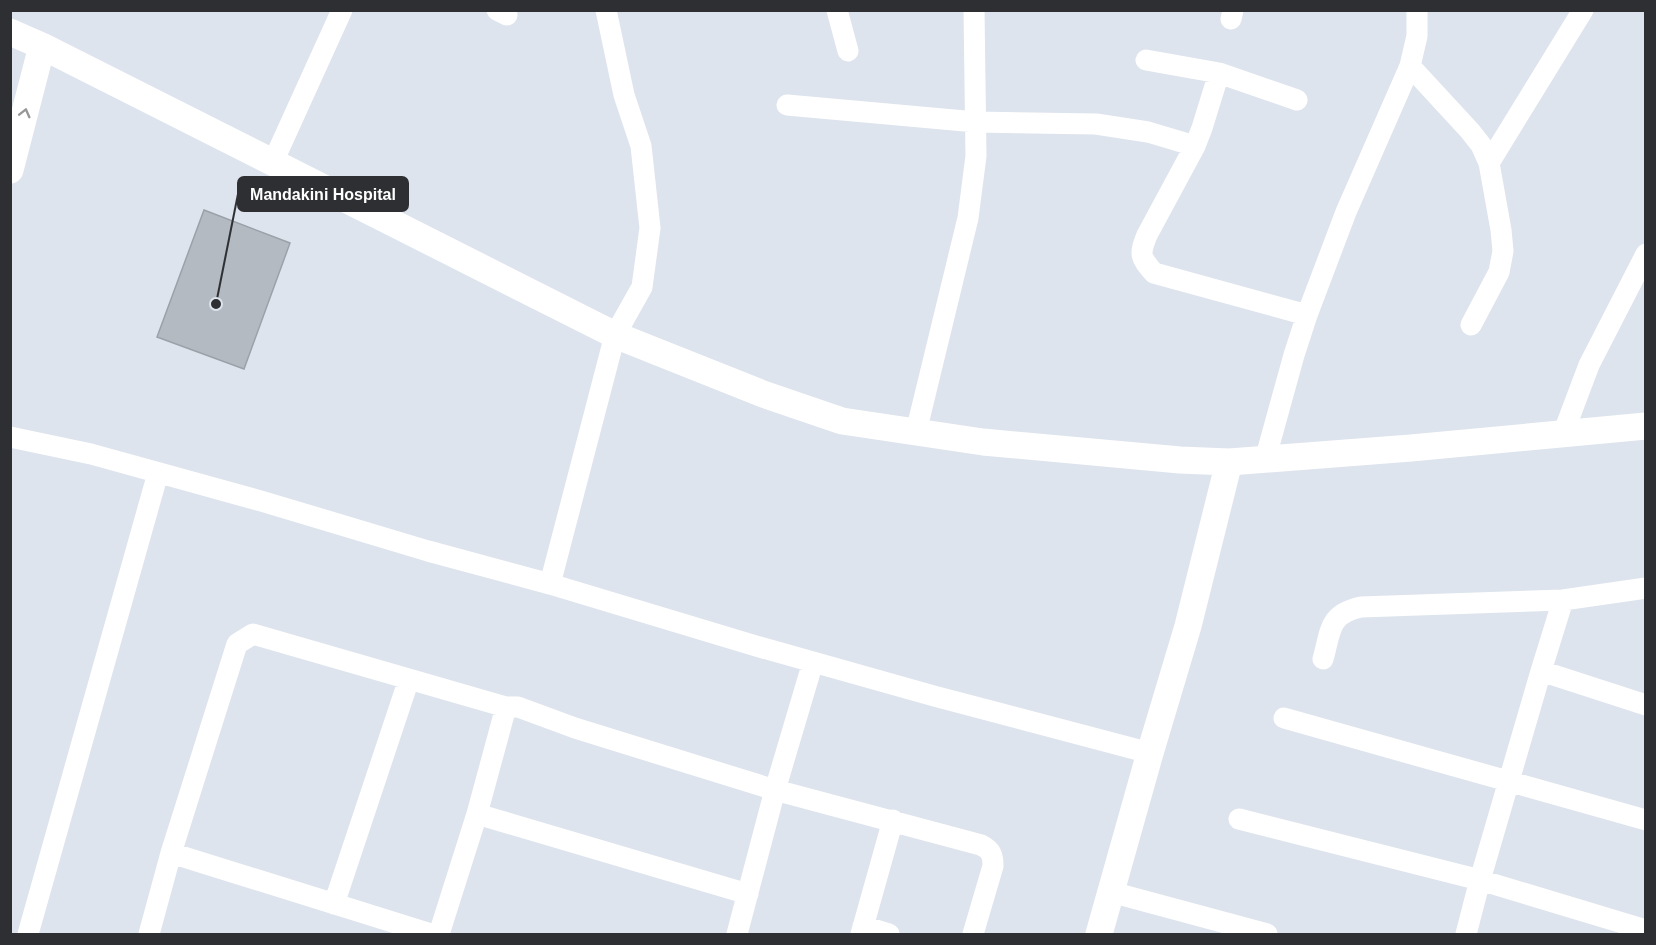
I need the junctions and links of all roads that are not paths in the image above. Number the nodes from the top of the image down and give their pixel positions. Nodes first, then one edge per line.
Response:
1 (342, 10) edge
2 (606, 10) edge
3 (837, 10) edge
4 (974, 10) edge
5 (1417, 10) edge
6 (1584, 10) edge
7 (10, 32) edge
8 (42, 46) junction
9 (848, 51) dead end
10 (1146, 60) dead end
11 (1410, 66) junction
12 (1220, 73) junction
13 (1297, 100) dead end
14 (787, 105) dead end
15 (976, 122) junction
16 (1195, 146) junction
17 (273, 162) junction
18 (1489, 163) junction
19 (10, 170) edge
20 (1646, 254) edge
21 (1307, 315) junction
22 (1471, 325) dead end
23 (615, 335) junction
24 (1646, 426) edge
25 (916, 432) junction
26 (1563, 434) junction
27 (10, 437) edge
28 (1265, 460) junction
29 (1230, 462) junction
30 (158, 473) junction
31 (550, 584) junction
32 (1646, 588) edge
33 (1563, 600) junction
34 (1323, 659) dead end
35 (813, 662) junction
36 (1541, 671) junction
37 (409, 679) junction
38 (1646, 705) edge
39 (506, 707) junction
40 (1284, 718) dead end
41 (1150, 753) junction
42 (1509, 782) junction
43 (775, 789) junction
44 (477, 814) junction
45 (1239, 819) dead end
46 (893, 820) junction
47 (1646, 820) edge
48 (171, 853) junction
49 (1480, 880) junction
50 (1111, 892) junction
51 (748, 894) junction
52 (334, 904) junction
53 (862, 930) edge
54 (1646, 930) edge
55 (28, 934) edge
56 (149, 934) edge
57 (431, 934) edge
58 (439, 934) edge
59 (737, 934) edge
60 (889, 934) edge
61 (973, 934) edge
62 (1099, 934) edge
63 (1267, 934) edge
64 (1466, 934) edge

1 - 17 street
2 - 23 street
3 - 9 street
4 - 15 street
5 - 11 street
6 - 18 street
7 - 8 street
8 - 17 street
19 -> 8 street
10 - 12 street
11 - 18 street
11 - 21 street
12 - 13 street
12 - 16 street
14 - 15 street
15 - 16 street
15 - 25 street
16 - 21 street
17 - 23 street
18 - 22 street
20 - 26 street
21 - 28 street
23 - 25 street
23 - 31 street
24 - 26 street
25 - 29 street
26 - 28 street
27 - 30 street
28 - 29 street
29 - 41 street
30 - 31 street
30 - 55 street
31 - 35 street
32 - 33 street
33 - 34 street
33 - 36 street
35 - 41 street
35 - 43 street
36 - 38 street
36 - 42 street
37 - 39 street
37 - 48 street
37 - 52 street
39 - 43 street
39 - 44 street
40 - 42 street
41 - 50 street
42 - 47 street
42 - 49 street
43 - 46 street
43 - 51 street
44 - 51 street
44 - 58 street
45 - 49 street
46 - 53 street
46 - 61 street
48 - 52 street
48 - 56 street
49 - 54 street
49 - 64 street
50 - 62 street
50 - 63 street
51 - 59 street
52 - 57 street
53 - 60 street

